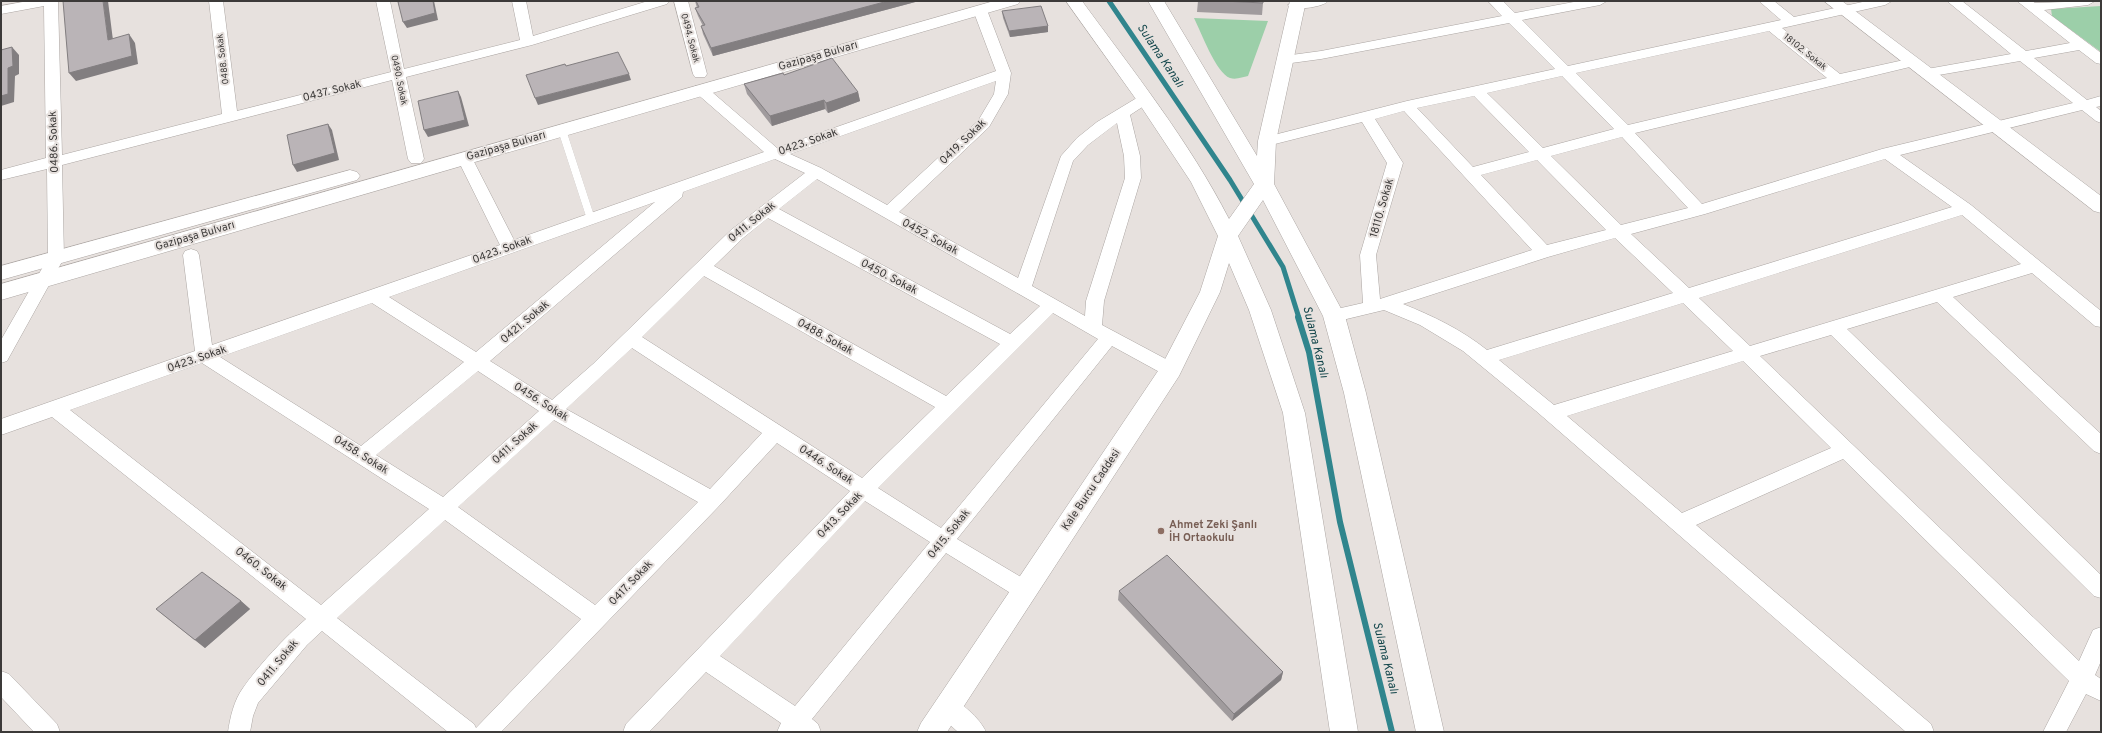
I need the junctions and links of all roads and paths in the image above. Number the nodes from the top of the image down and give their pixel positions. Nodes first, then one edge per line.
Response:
1 (50, 1) edge
2 (216, 1) edge
3 (382, 1) edge
4 (519, 1) edge
5 (662, 1) edge
6 (681, 1) edge
7 (961, 1) edge
8 (1012, 1) edge
9 (1074, 1) edge
10 (1156, 1) edge
11 (1321, 1) edge
12 (1495, 1) edge
13 (1600, 1) edge
14 (1766, 1) edge
15 (1885, 1) edge
16 (1954, 1) edge
17 (2088, 1) edge
18 (1297, 3) edge
19 (2028, 4) edge
20 (1838, 6) edge
21 (1, 10) edge
22 (980, 10) junction
23 (1511, 18) junction
24 (1792, 22) junction
25 (1772, 26) junction
26 (528, 42) junction
27 (2083, 45) junction
28 (2024, 55) junction
29 (1284, 60) junction
30 (2101, 60) edge
31 (1913, 62) junction
32 (1566, 71) junction
33 (1004, 73) junction
34 (1927, 73) junction
35 (398, 75) junction
36 (1837, 79) junction
37 (700, 82) junction
38 (1477, 91) junction
39 (1145, 99) junction
40 (2101, 101) edge
41 (2084, 105) junction
42 (1407, 106) junction
43 (1122, 113) junction
44 (230, 116) junction
45 (1366, 116) junction
46 (2101, 118) edge
47 (1998, 126) junction
48 (562, 130) junction
49 (1624, 130) junction
50 (1266, 142) junction
51 (774, 153) junction
52 (1887, 153) junction
53 (1540, 154) junction
54 (465, 158) junction
55 (416, 159) junction
56 (55, 160) junction
57 (816, 172) junction
58 (1469, 173) junction
59 (1, 175) edge
60 (1264, 184) junction
61 (685, 185) junction
62 (2101, 206) edge
63 (1965, 209) junction
64 (767, 210) junction
65 (1700, 210) junction
66 (888, 212) junction
67 (591, 219) junction
68 (1617, 231) junction
69 (1228, 236) junction
70 (510, 248) junction
71 (1544, 252) junction
72 (191, 255) dead end
73 (56, 258) junction
74 (2035, 266) junction
75 (702, 267) junction
76 (1, 273) edge
77 (44, 279) junction
78 (1023, 289) junction
79 (1, 292) edge
80 (1940, 294) junction
81 (375, 296) junction
82 (1687, 296) junction
83 (1051, 304) junction
84 (1379, 306) junction
85 (1334, 316) junction
86 (2101, 321) edge
87 (1834, 327) junction
88 (1101, 332) junction
89 (630, 338) junction
90 (1012, 343) junction
91 (1746, 353) junction
92 (1, 356) edge
93 (205, 356) junction
94 (1484, 358) junction
95 (478, 362) junction
96 (1171, 370) junction
97 (948, 406) junction
98 (54, 408) junction
99 (552, 410) junction
100 (1551, 413) junction
101 (1, 427) edge
102 (775, 432) junction
103 (2101, 446) edge
104 (1845, 450) junction
105 (362, 456) junction
106 (864, 490) junction
107 (712, 500) junction
108 (444, 508) junction
109 (1679, 524) junction
110 (944, 541) junction
111 (2101, 589) edge
112 (1024, 590) junction
113 (322, 617) junction
114 (597, 618) junction
115 (2101, 637) edge
116 (704, 658) junction
117 (2082, 679) junction
118 (1, 681) edge
119 (2101, 692) edge
120 (947, 707) junction
121 (798, 728) edge
122 (48, 732) edge
123 (239, 732) edge
124 (466, 732) edge
125 (485, 732) edge
126 (634, 732) edge
127 (931, 732) edge
128 (976, 732) edge
129 (1344, 732) edge
130 (1430, 732) edge
131 (1922, 732) edge
132 (2054, 732) edge

1 - 21 street
1 - 56 street, 0486. Sokak
2 - 44 street, 0488. Sokak
3 - 35 street, 0490. Sokak
4 - 26 street
5 - 26 street, 0437. Sokak
6 - 37 street, 0494. Sokak
7 - 37 street, Gazipaşa Bulvarı
8 - 22 street, Gazipaşa Bulvarı
9 - 39 street
10 - 60 street
11 - 18 street
12 - 23 street
13 - 23 street
14 - 24 street, 18102. Sokak
15 - 20 street
16 - 28 street
17 - 19 street
18 - 29 street
19 - 27 street
20 - 24 street
20 - 31 street
22 - 33 street, 0419. Sokak
22 - 37 street, Gazipaşa Bulvarı
23 - 29 street
23 - 32 street
24 - 25 street
25 - 32 street
25 - 36 street, 18102. Sokak
26 - 35 street, 0437. Sokak
27 - 28 street
27 - 30 street
28 - 34 street
28 - 41 street
29 - 50 street
31 - 34 street
31 - 36 street
32 - 38 street
32 - 49 street
33 - 51 street, 0423. Sokak
33 - 66 street, 0419. Sokak
34 - 47 street
35 - 44 street, 0437. Sokak
35 - 55 street, 0490. Sokak
36 - 49 street
37 - 48 street, Gazipaşa Bulvarı
37 - 51 street, 0452. Sokak
37 - 55 street, Gazipaşa Bulvarı
38 - 42 street
38 - 53 street
39 - 43 street
39 - 69 street
40 - 41 street
41 - 46 street
41 - 47 street
42 - 45 street
42 - 58 street
43 - 78 street
43 - 88 street
44 - 56 street, 0437. Sokak
45 - 50 street
45 - 84 street, 18110. Sokak
47 - 52 street
47 - 62 street
48 - 54 street, Gazipaşa Bulvarı
48 - 67 lane
49 - 53 street
49 - 65 street
50 - 60 street
51 - 57 street, 0452. Sokak
51 - 61 street, 0423. Sokak
52 - 63 street
52 - 65 street
53 - 58 street
53 - 68 street
54 - 70 street
54 - 77 street, Gazipaşa Bulvarı
55 - 73 street, Gazipaşa Bulvarı
56 - 59 street, 0437. Sokak
56 - 73 street, 0486. Sokak
57 - 64 street, 0411. Sokak
57 - 66 street, 0452. Sokak
58 - 71 street
60 - 69 street, Kale Burcu Caddesi
60 - 85 street
61 - 67 street, 0423. Sokak
61 - 95 street, 0421. Sokak
63 - 74 street
63 - 82 street
64 - 75 street, 0411. Sokak
64 - 90 street, 0450. Sokak
65 - 68 street
66 - 78 street, 0452. Sokak
67 - 70 street, 0423. Sokak
68 - 71 street
68 - 82 street
69 - 96 street, Kale Burcu Caddesi
69 - 129 street
70 - 81 street, 0423. Sokak
71 - 84 street
72 - 93 street
73 - 76 street, Gazipaşa Bulvarı
73 - 77 street
74 - 80 street
74 - 86 street
75 - 89 street, 0411. Sokak
75 - 97 street, 0488. Sokak
77 - 79 street, Gazipaşa Bulvarı
77 - 92 street
78 - 83 street, 0452. Sokak
80 - 87 street
80 - 103 street
81 - 93 street, 0423. Sokak
81 - 95 street, 0456. Sokak
82 - 91 street
82 - 94 street
83 - 88 street, 0452. Sokak
83 - 90 street, 0413. Sokak
84 - 85 street
84 - 94 street
85 - 130 street
87 - 91 street
87 - 111 street
88 - 96 street, 0452. Sokak
88 - 110 street, 0415. Sokak
89 - 99 street, 0411. Sokak
89 - 102 street, 0446. Sokak
90 - 97 street, 0413. Sokak
91 - 100 street
91 - 104 street
93 - 98 street, 0423. Sokak
93 - 105 street, 0458. Sokak
94 - 100 street
95 - 99 street, 0456. Sokak
95 - 105 street, 0421. Sokak
96 - 112 street, Kale Burcu Caddesi
97 - 106 street, 0413. Sokak
98 - 101 street, 0423. Sokak
98 - 113 street, 0460. Sokak
99 - 107 street, 0456. Sokak
99 - 108 street, 0411. Sokak
100 - 109 street
102 - 106 street, 0446. Sokak
102 - 107 street, 0417. Sokak
104 - 109 street
104 - 117 street
105 - 108 street, 0458. Sokak
106 - 110 street, 0446. Sokak
106 - 116 street, 0413. Sokak
107 - 114 street, 0417. Sokak
108 - 113 street, 0411. Sokak
108 - 114 street, 0458. Sokak
109 - 131 street
110 - 112 street, 0446. Sokak
110 - 121 street, 0415. Sokak
112 - 120 street, Kale Burcu Caddesi
113 - 123 street, 0411. Sokak
113 - 124 street, 0460. Sokak
114 - 125 street, 0417. Sokak
115 - 117 street
116 - 121 street
116 - 126 street, 0413. Sokak
117 - 119 street
117 - 132 street
118 - 122 street
120 - 127 street, Kale Burcu Caddesi
120 - 128 street

